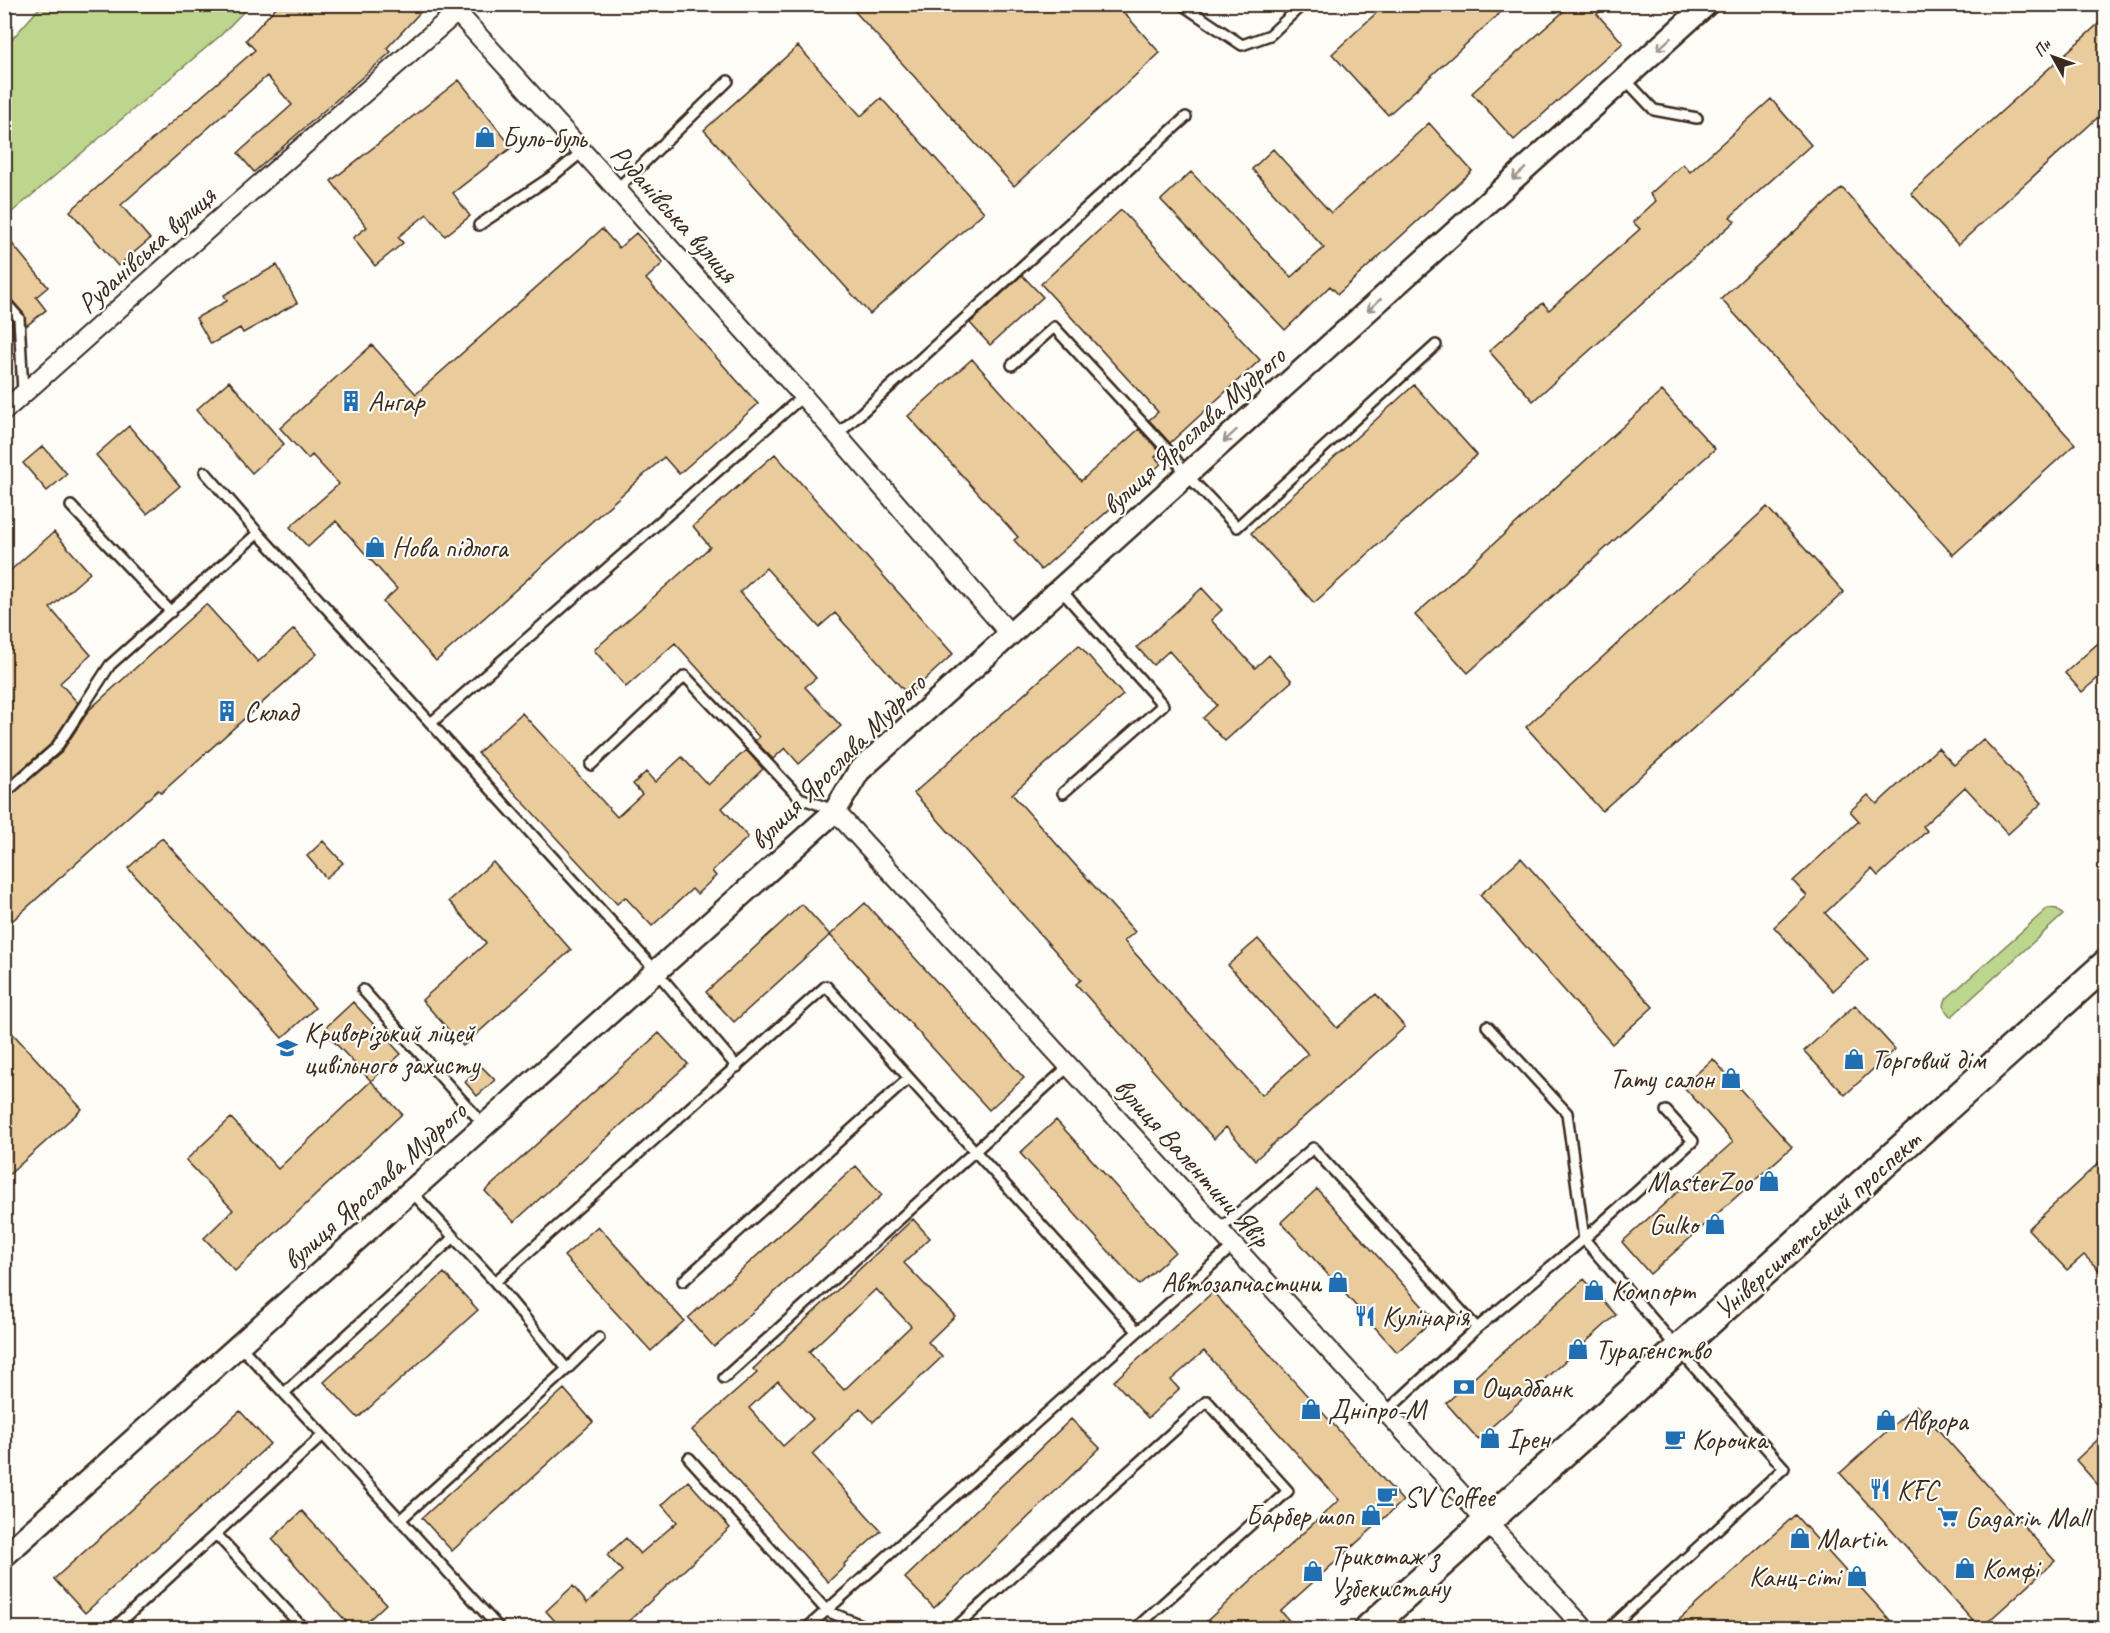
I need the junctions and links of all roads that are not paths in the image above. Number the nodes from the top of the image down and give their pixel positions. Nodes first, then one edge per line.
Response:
1 (1181, 4) edge
2 (1303, 4) edge
3 (1707, 4) edge
4 (461, 8) edge
5 (1625, 79) junction
6 (728, 81) dead end
7 (1186, 117) dead end
8 (1697, 118) dead end
9 (583, 152) junction
10 (616, 189) junction
11 (479, 225) dead end
12 (4, 301) edge
13 (1436, 345) dead end
14 (1012, 365) dead end
15 (24, 394) junction
16 (803, 396) junction
17 (4, 411) edge
18 (837, 435) junction
19 (205, 472) dead end
20 (1187, 475) junction
21 (71, 506) dead end
22 (258, 533) junction
23 (1060, 589) junction
24 (171, 612) junction
25 (1010, 634) junction
26 (431, 723) junction
27 (591, 765) dead end
28 (1063, 793) dead end
29 (4, 794) edge
30 (835, 811) junction
31 (2106, 964) edge
32 (656, 971) junction
33 (363, 990) dead end
34 (1487, 1026) dead end
35 (1069, 1066) junction
36 (737, 1067) junction
37 (909, 1078) junction
38 (1666, 1111) dead end
39 (484, 1125) junction
40 (975, 1151) junction
41 (411, 1191) junction
42 (1219, 1230) junction
43 (454, 1237) junction
44 (1584, 1239) junction
45 (1233, 1245) junction
46 (683, 1281) dead end
47 (495, 1282) junction
48 (1477, 1328) junction
49 (1137, 1331) junction
50 (599, 1338) dead end
51 (239, 1345) junction
52 (1678, 1349) junction
53 (567, 1369) junction
54 (724, 1378) dead end
55 (284, 1393) junction
56 (1386, 1412) junction
57 (323, 1435) junction
58 (689, 1458) dead end
59 (400, 1520) junction
60 (1487, 1522) junction
61 (216, 1534) junction
62 (4, 1556) edge
63 (827, 1611) junction
64 (114, 1629) edge
65 (303, 1629) edge
66 (499, 1629) edge
67 (807, 1629) edge
68 (868, 1629) edge
69 (955, 1629) edge
70 (1136, 1629) edge
71 (1369, 1629) edge
72 (1584, 1629) edge
73 (1610, 1629) edge

1 - 2 lane
3 -> 5 street, вулиця Ярослава Мудрого
4 - 9 street, Руданівська вулиця
4 - 15 street, Руданівська вулиця
5 - 8 lane
5 -> 20 street, вулиця Ярослава Мудрого
6 - 10 lane
7 - 18 lane
9 - 10 street, Руданівська вулиця
9 - 11 lane
10 - 16 street, Руданівська вулиця
12 - 15 lane
13 - 20 lane
14 - 20 lane
15 - 17 street, Руданівська вулиця
16 - 18 street, Руданівська вулиця
16 - 26 lane
18 - 25 street, Руданівська вулиця
19 - 22 lane
20 - 23 street, вулиця Ярослава Мудрого
21 - 24 lane
22 - 24 lane
22 - 26 lane
23 - 25 street, вулиця Ярослава Мудрого
23 - 28 lane
24 - 29 lane
25 - 30 street, вулиця Ярослава Мудрого
26 - 32 lane
27 - 30 lane
30 - 32 street, вулиця Ярослава Мудрого
30 - 35 street, вулиця Валентини Явір
31 - 52 main road, Університетський проспект
32 - 36 lane
32 - 39 street, вулиця Ярослава Мудрого
33 - 39 lane
34 - 44 lane
35 - 40 lane
35 - 42 street, вулиця Валентини Явір
36 - 37 lane
36 - 47 lane
37 - 40 lane
37 - 46 lane
38 - 44 lane
39 - 41 street, вулиця Ярослава Мудрого
40 - 49 lane
40 - 54 lane
41 - 43 lane
41 - 51 street, вулиця Ярослава Мудрого
42 - 45 street, вулиця Валентини Явір
42 - 48 lane
43 - 47 lane
43 - 55 lane
44 - 48 lane
44 - 52 lane
45 - 49 lane
45 - 56 street, вулиця Валентини Явір
47 - 53 lane
48 - 56 lane
49 - 63 lane
50 - 53 lane
51 - 55 lane
51 - 62 street, вулиця Ярослава Мудрого
52 - 60 main road, Університетський проспект
52 - 73 lane
53 - 59 lane
55 - 57 lane
56 - 60 street, вулиця Валентини Явір
57 - 59 lane
57 - 61 lane
58 - 63 lane
59 - 66 lane
60 - 71 main road, Університетський проспект
60 - 72 street, вулиця Валентини Явір
61 - 64 lane
61 - 65 lane
63 - 67 lane
63 - 68 lane
69 - 70 lane

